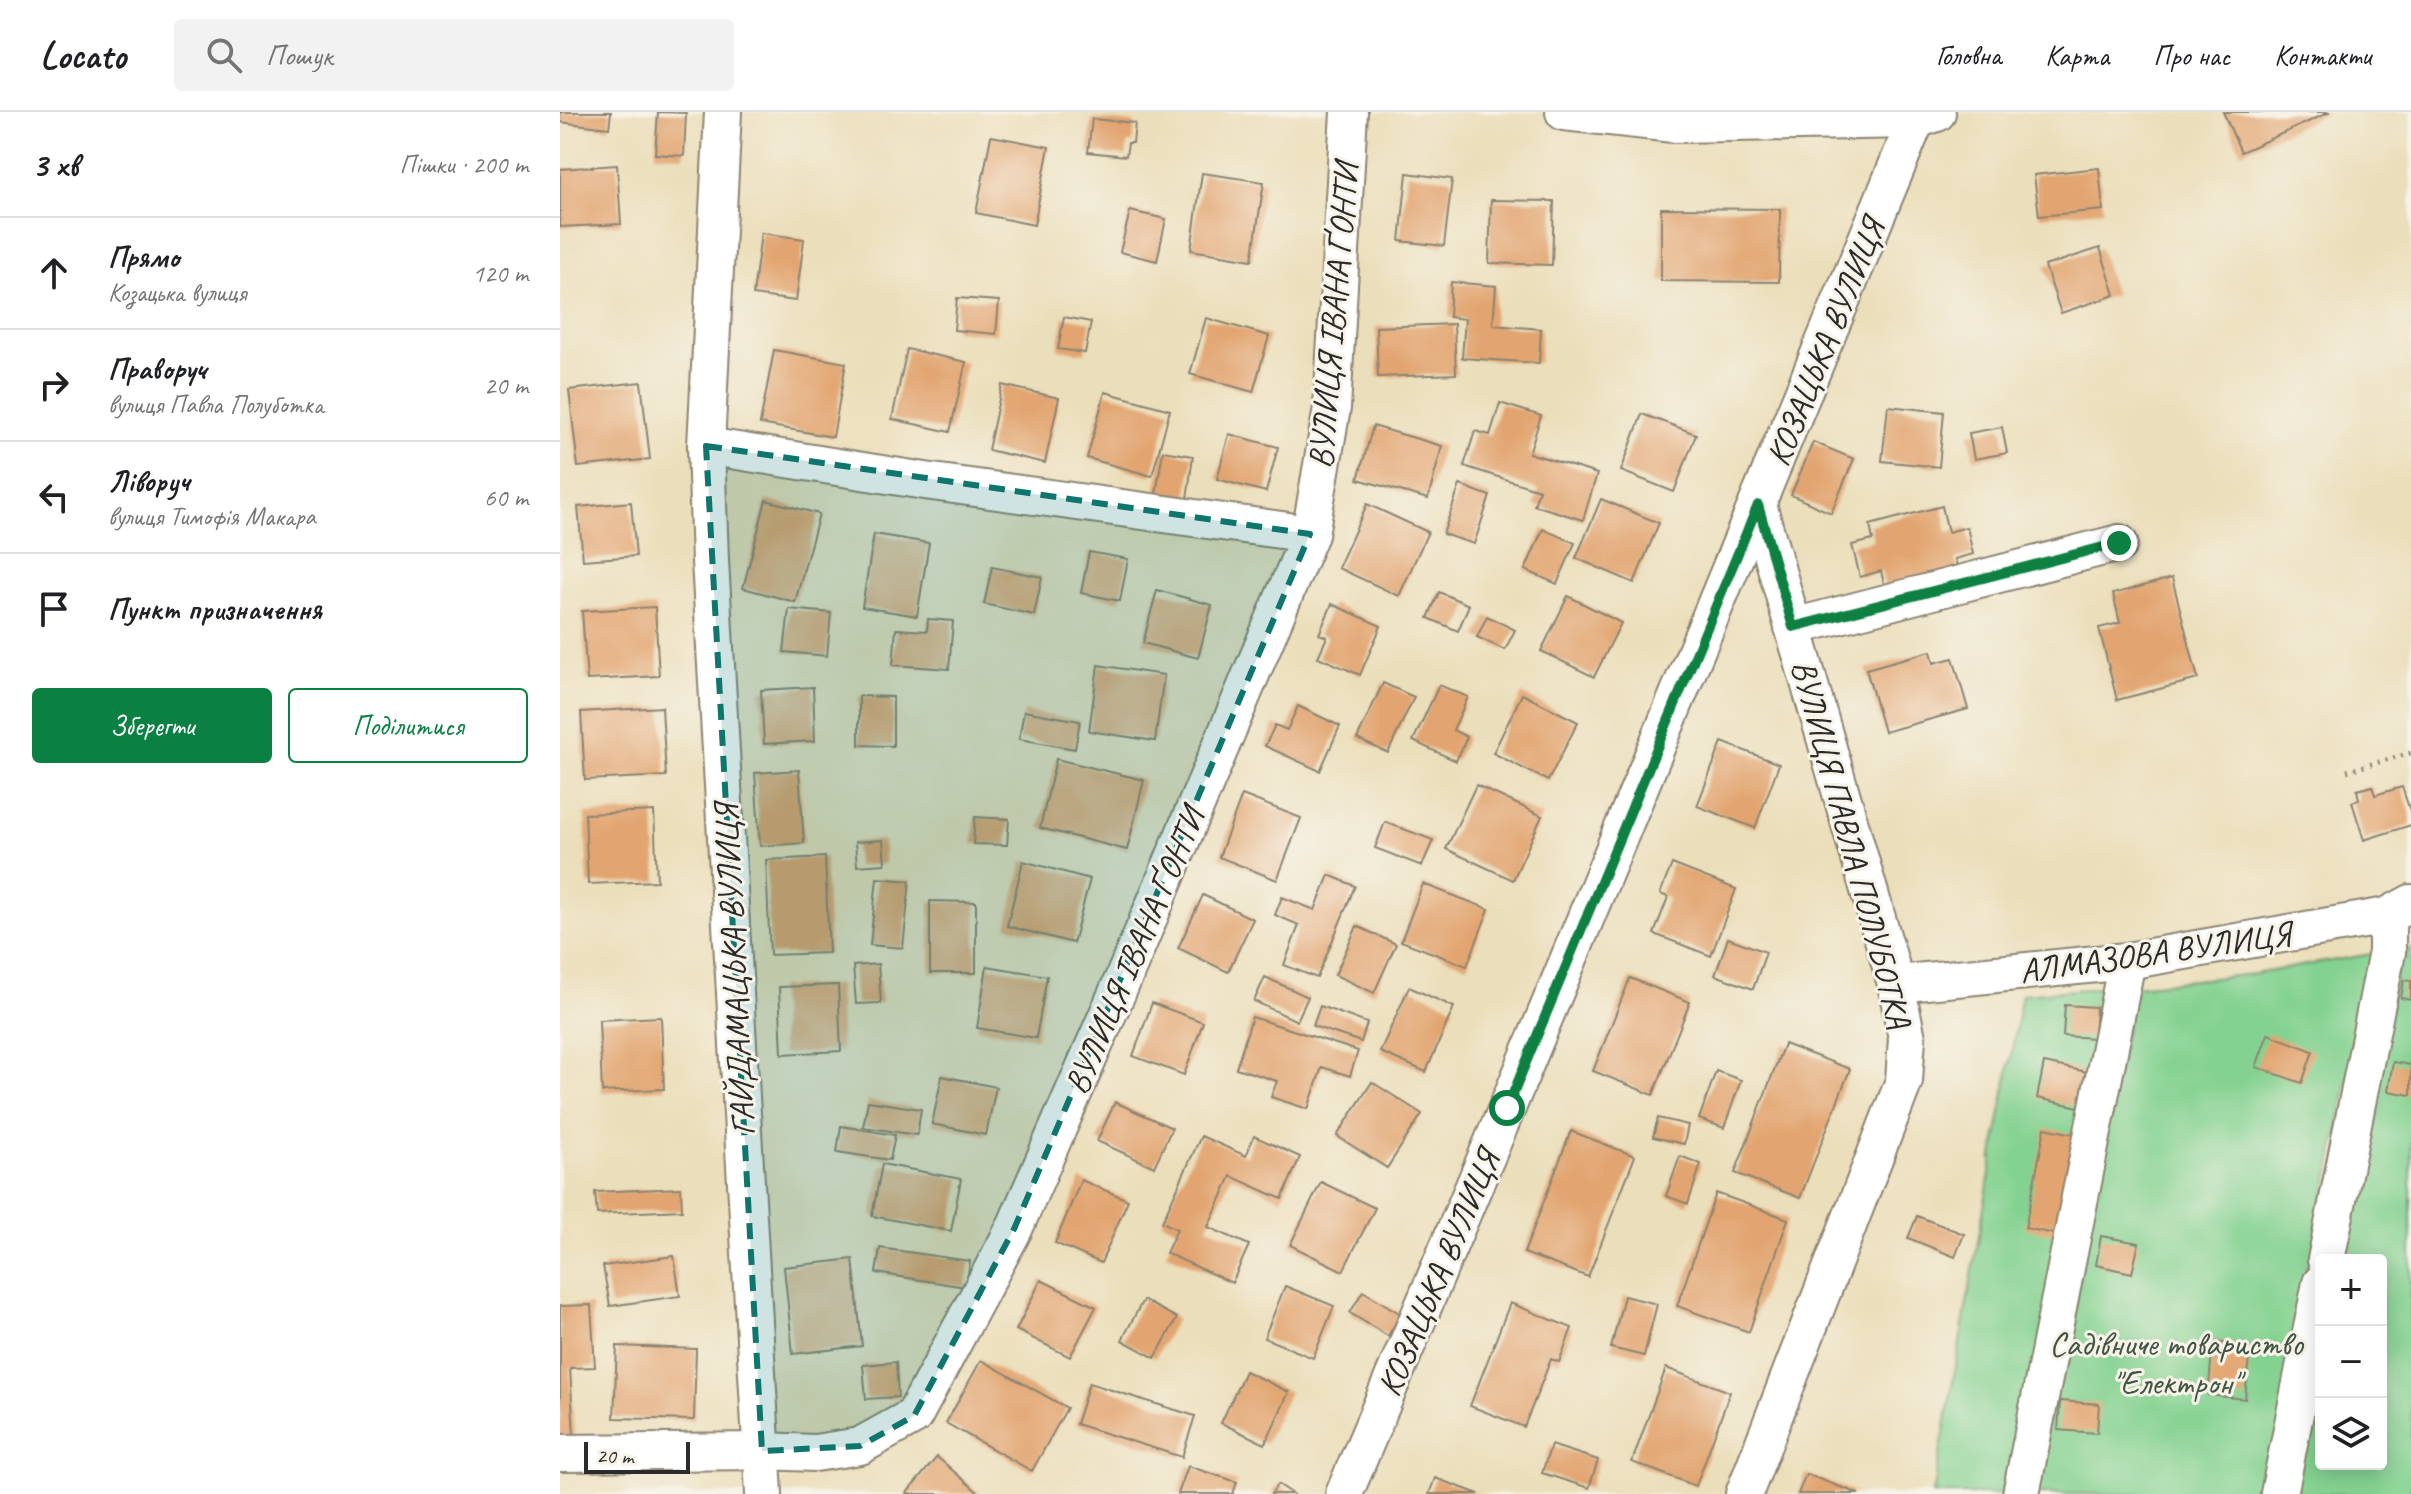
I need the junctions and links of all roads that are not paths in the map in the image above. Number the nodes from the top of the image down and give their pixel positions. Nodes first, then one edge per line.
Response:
1 (723, 112) edge
2 (1349, 112) edge
3 (1564, 112) edge
4 (1924, 115) edge
5 (706, 446) junction
6 (1758, 505) junction
7 (1310, 534) junction
8 (2119, 543) dead end
9 (1793, 627) junction
10 (2399, 910) edge
11 (2127, 961) junction
12 (1896, 984) junction
13 (2327, 1254) edge
14 (2315, 1313) edge
15 (762, 1451) junction
16 (560, 1453) edge
17 (764, 1494) edge
18 (1344, 1494) edge
19 (1744, 1494) edge
20 (2021, 1494) edge
21 (2279, 1494) edge

1 - 5 street, ГАЙДАМАЦЬКА ВУЛИЦЯ
2 - 7 street, ВУЛИЦЯ ІВАНА ҐОНТИ
3 - 4 street
4 - 6 street, КОЗАЦЬКА ВУЛИЦЯ
5 - 7 street
5 - 15 street, ГАЙДАМАЦЬКА ВУЛИЦЯ
6 - 9 street, ВУЛИЦЯ ПАВЛА ПОЛУБОТКА
6 - 18 street, КОЗАЦЬКА ВУЛИЦЯ
7 - 15 street, ВУЛИЦЯ ІВАНА ҐОНТИ
8 - 9 street
9 - 12 street, ВУЛИЦЯ ПАВЛА ПОЛУБОТКА
10 - 11 street, АЛМАЗОВА ВУЛИЦЯ
10 - 13 street
11 - 12 street, АЛМАЗОВА ВУЛИЦЯ
11 - 20 street
12 - 19 street, ВУЛИЦЯ ПАВЛА ПОЛУБОТКА
14 - 21 street
15 - 16 street, ВУЛИЦЯ ІВАНА ҐОНТИ
15 - 17 street, ГАЙДАМАЦЬКА ВУЛИЦЯ

